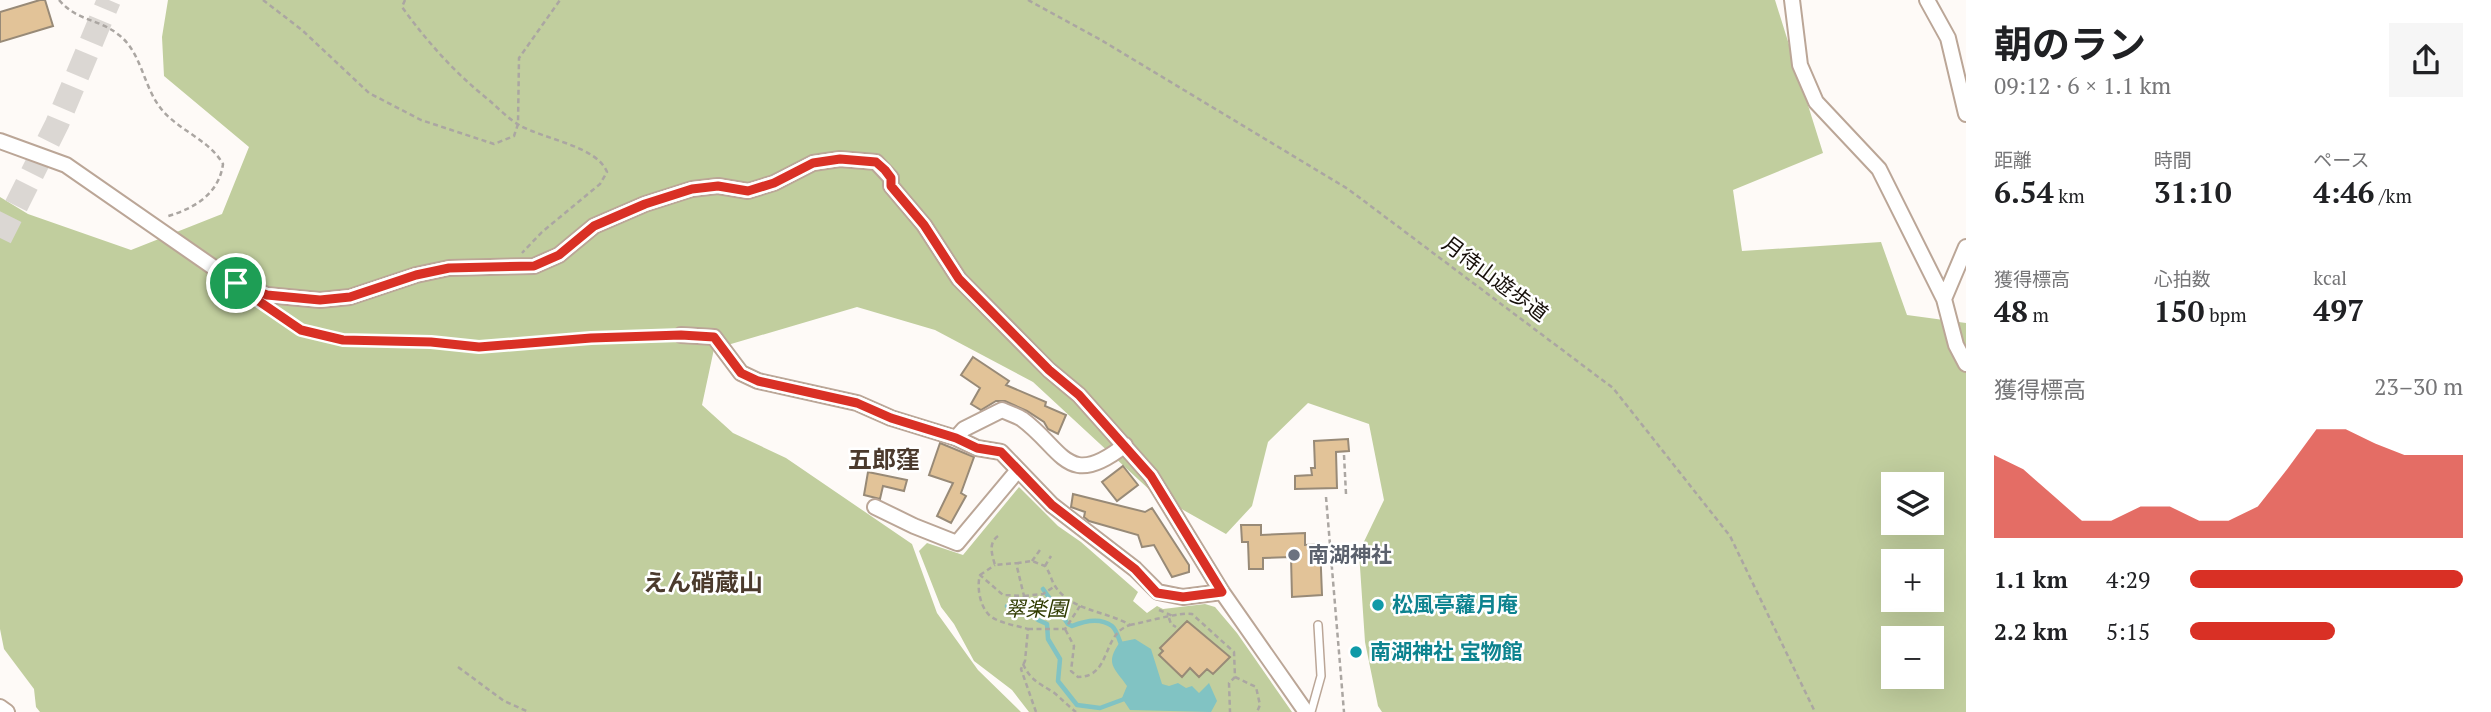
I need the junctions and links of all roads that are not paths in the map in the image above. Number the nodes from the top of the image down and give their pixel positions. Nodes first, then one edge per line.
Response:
1 (1792, 0) edge
2 (1927, 0) edge
3 (1966, 114) edge
4 (0, 141) edge
5 (1966, 247) edge
6 (1944, 299) junction
7 (681, 335) road end
8 (1966, 363) edge
9 (956, 438) junction
10 (1125, 444) junction
11 (1018, 470) junction
12 (875, 507) dead end
13 (1222, 592) junction
14 (1318, 625) dead end
15 (0, 707) edge
16 (6, 712) edge
17 (1308, 712) edge

1 - 6 street
2 - 3 street
4 - 10 street
5 - 6 street
6 - 8 street
7 - 9 street
9 - 10 street
9 - 11 street
10 - 13 street
11 - 12 street
11 - 13 street
13 - 17 street
14 - 17 lane
15 - 16 street

